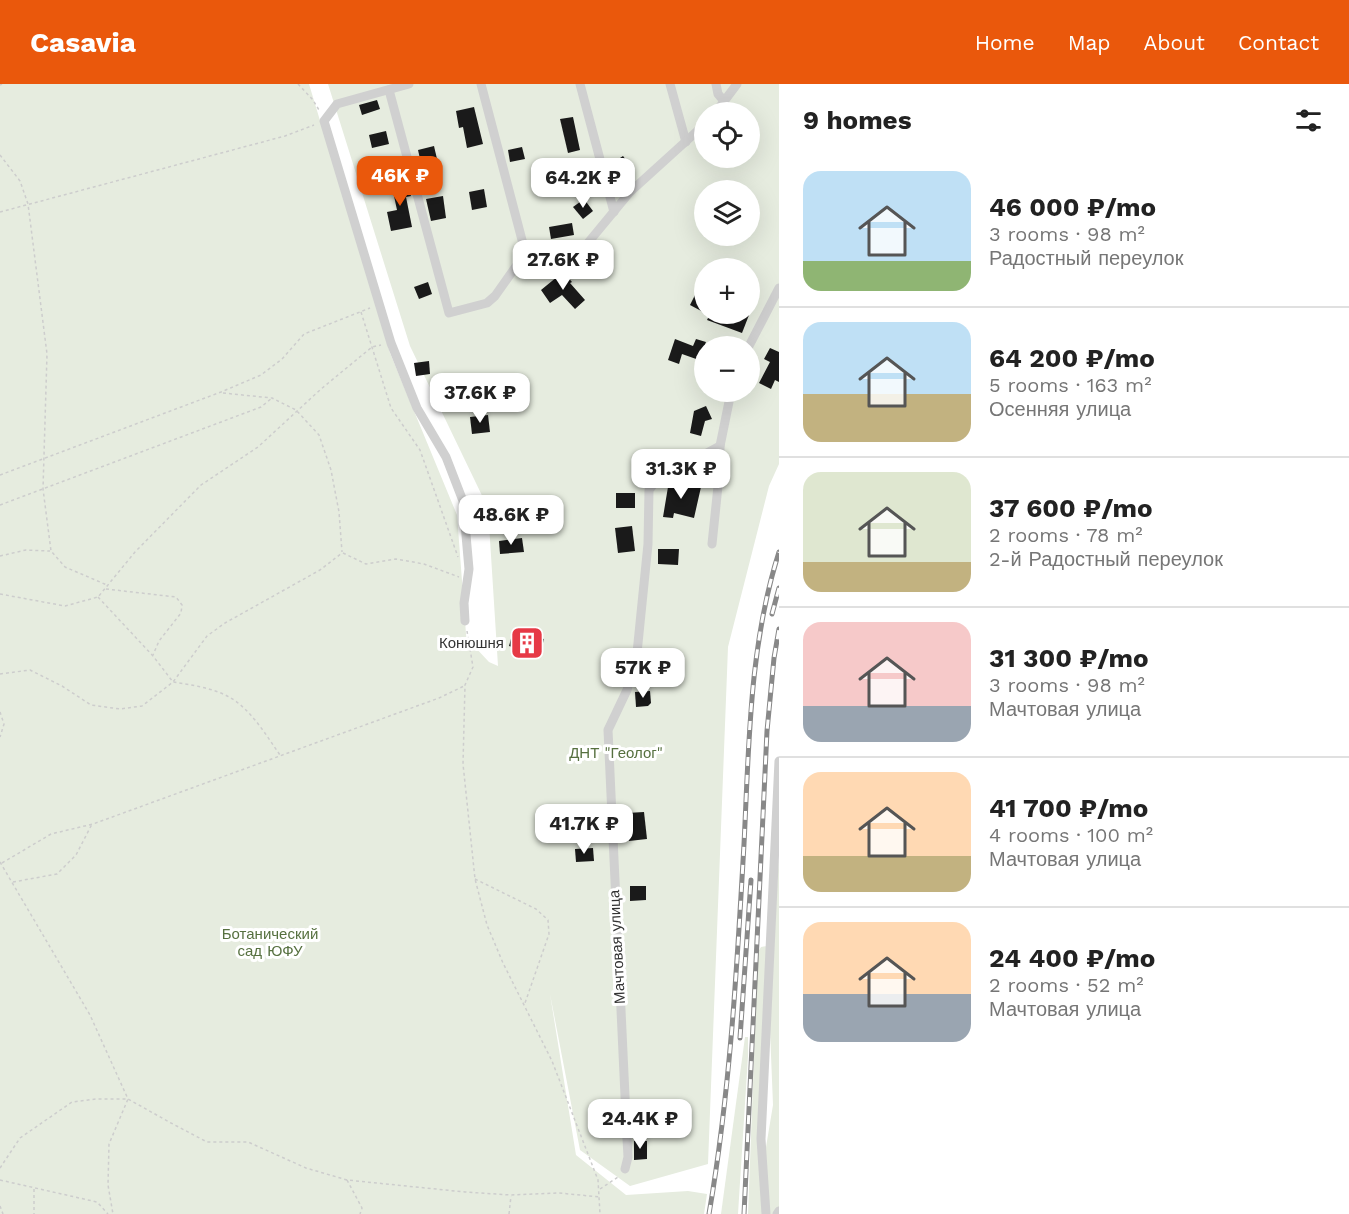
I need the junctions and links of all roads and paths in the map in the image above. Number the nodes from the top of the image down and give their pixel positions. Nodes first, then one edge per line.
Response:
1 (298, 84) edge
2 (409, 84) edge
3 (481, 84) edge
4 (580, 84) edge
5 (670, 84) edge
6 (716, 84) edge
7 (737, 84) edge
8 (389, 90) junction
9 (724, 101) joint
10 (324, 121) junction
11 (694, 134) edge
12 (686, 142) junction
13 (0, 154) edge
14 (28, 204) junction
15 (0, 212) edge
16 (614, 212) junction
17 (528, 259) junction
18 (779, 288) edge
19 (754, 336) edge
20 (391, 343) junction
21 (372, 347) junction
22 (221, 393) junction
23 (272, 398) junction
24 (729, 402) edge
25 (296, 410) junction
26 (720, 446) junction
27 (45, 458) junction
28 (0, 475) edge
29 (43, 489) junction
30 (0, 505) edge
31 (712, 544) dead end
32 (51, 551) junction
33 (342, 553) junction
34 (0, 556) edge
35 (459, 562) dead end
36 (467, 580) junction
37 (107, 585) junction
38 (104, 589) junction
39 (0, 594) edge
40 (98, 597) junction
41 (465, 621) joint
42 (153, 656) junction
43 (0, 674) edge
44 (173, 682) junction
45 (465, 685) junction
46 (0, 712) edge
47 (0, 737) edge
48 (280, 756) junction
49 (779, 761) edge
50 (93, 824) junction
51 (0, 863) edge
52 (475, 879) junction
53 (12, 882) junction
54 (525, 1004) junction
55 (128, 1099) junction
56 (0, 1168) edge
57 (625, 1169) joint
58 (0, 1180) edge
59 (347, 1180) junction
60 (34, 1188) junction
61 (600, 1189) junction
62 (511, 1195) junction
63 (600, 1197) junction
64 (0, 1206) edge
65 (3, 1214) edge
66 (34, 1214) edge
67 (108, 1214) edge
68 (113, 1214) edge
69 (360, 1214) edge
70 (509, 1214) edge
71 (600, 1214) edge
72 (766, 1214) edge

1 - 10 path
2 - 8 street
3 - 17 street
4 - 16 street
5 - 12 street
6 - 9 street
7 - 9 street
8 - 10 street
8 - 17 street
10 - 14 path
10 - 20 street
11 - 12 street
12 - 16 street
13 - 14 path
14 - 15 path
14 - 27 path
16 - 17 street
18 - 19 street
20 - 21 path
20 - 36 street
21 - 22 path
21 - 25 path
21 - 35 path
22 - 23 path
22 - 27 path
23 - 25 path
23 - 29 path
24 - 26 street
25 - 33 path
25 - 37 path
26 - 31 street
26 - 57 street, Мачтовая улица
27 - 28 path
27 - 29 path
29 - 30 path
29 - 32 path
32 - 34 path
32 - 37 path
33 - 36 path
33 - 44 path
36 - 41 street
37 - 38 path
38 - 40 path
38 - 42 path
39 - 40 path
40 - 42 path
41 - 45 path
42 - 44 path
43 - 44 path
44 - 48 path
45 - 48 path
45 - 52 path
46 - 47 path
48 - 50 path
49 - 72 street
50 - 51 path
50 - 53 path
51 - 53 path
52 - 54 path
52 - 54 path
53 - 55 path
54 - 61 path
55 - 56 path
55 - 59 path
55 - 68 path
57 - 61 path
58 - 60 path
59 - 62 path
59 - 69 path
60 - 66 path
60 - 67 path
61 - 63 path
62 - 63 path
62 - 70 path
63 - 71 path
64 - 65 path

